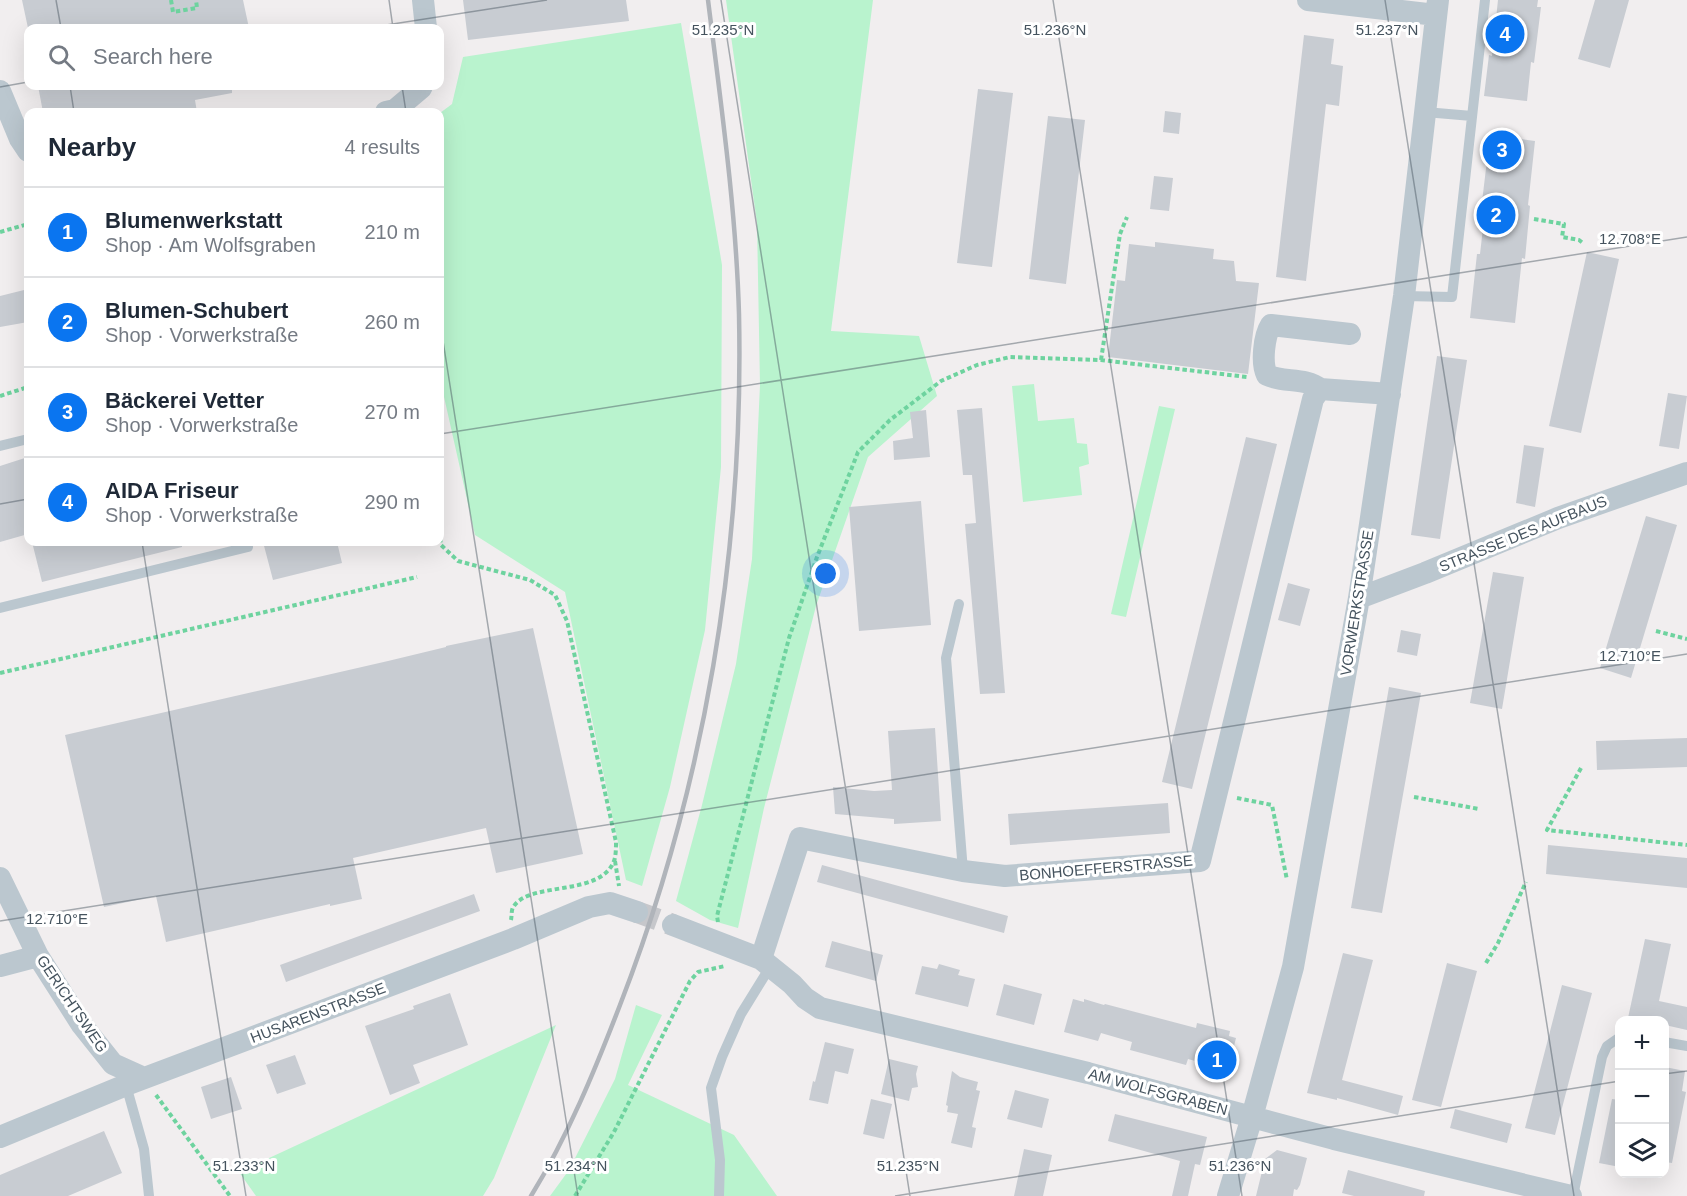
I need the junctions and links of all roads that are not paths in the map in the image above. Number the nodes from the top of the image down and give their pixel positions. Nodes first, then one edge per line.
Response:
1 (423, 0) edge
2 (1308, 0) edge
3 (1485, 0) edge
4 (1437, 7) edge
5 (426, 24) edge
6 (419, 90) edge
7 (0, 91) edge
8 (397, 108) edge
9 (1425, 112) junction
10 (1472, 116) junction
11 (24, 145) edge
12 (1404, 296) junction
13 (1350, 334) dead end
14 (1320, 389) junction
15 (1390, 394) junction
16 (24, 440) edge
17 (0, 446) edge
18 (1687, 473) edge
19 (248, 546) edge
20 (1359, 597) junction
21 (959, 604) dead end
22 (0, 608) edge
23 (963, 871) junction
24 (0, 878) edge
25 (637, 912) tunnel mouth
26 (673, 925) tunnel mouth
27 (38, 956) junction
28 (765, 963) junction
29 (0, 966) edge
30 (1615, 1041) edge
31 (1669, 1043) edge
32 (1687, 1046) edge
33 (135, 1082) junction
34 (1252, 1117) junction
35 (0, 1137) edge
36 (149, 1196) edge
37 (719, 1196) edge
38 (1228, 1196) edge
39 (1572, 1196) edge

1 - 5 street
2 - 4 street
3 - 10 lane
4 - 9 street, VORWERKSTRASSE
6 - 8 street
7 - 11 street
9 - 10 lane
9 - 12 street, VORWERKSTRASSE
10 - 12 lane
12 - 15 street, VORWERKSTRASSE
13 - 14 street
14 - 15 street
14 - 23 street, BONHOEFFERSTRASSE
15 - 20 street, VORWERKSTRASSE
16 - 17 lane
18 - 20 street, STRASSE DES AUFBAUS
19 - 22 lane
20 - 34 street, VORWERKSTRASSE
21 - 23 lane
23 - 28 street, BONHOEFFERSTRASSE
24 - 27 street, GERICHTSWEG
25 - 33 street, HUSARENSTRASSE
26 - 28 street
27 - 29 street
27 - 33 street, GERICHTSWEG
28 - 34 street, AM WOLFSGRABEN
28 - 37 lane
30 - 39 lane
31 - 32 lane
33 - 35 street, HUSARENSTRASSE
33 - 36 lane
34 - 38 street, VORWERKSTRASSE
34 - 39 street, AM WOLFSGRABEN

